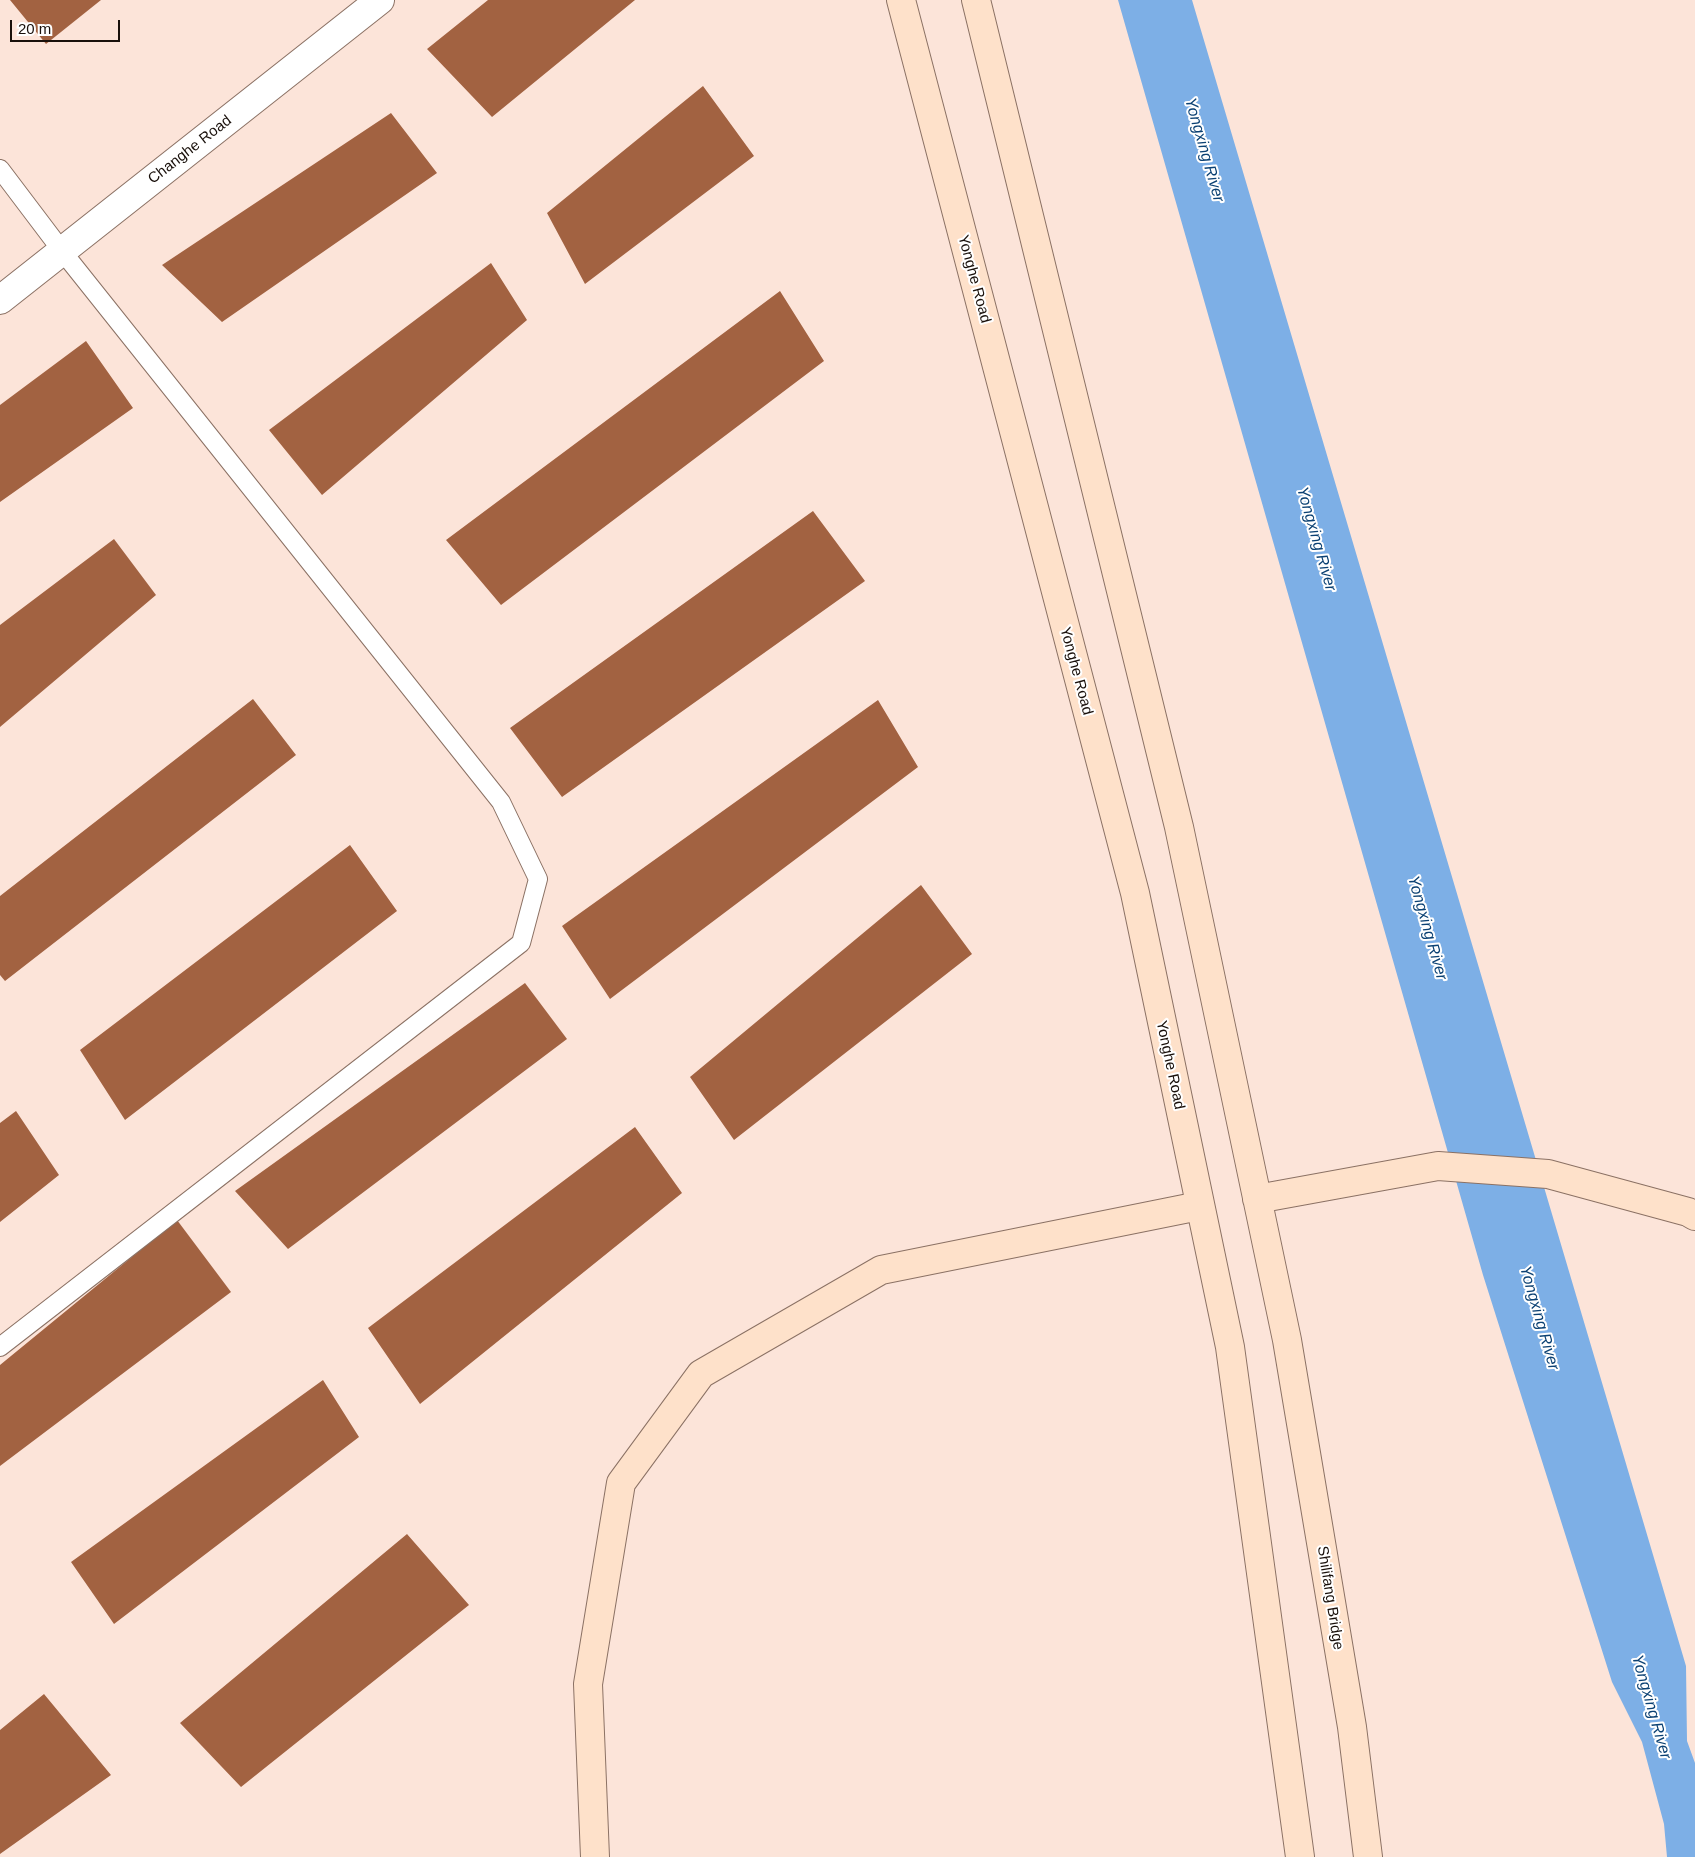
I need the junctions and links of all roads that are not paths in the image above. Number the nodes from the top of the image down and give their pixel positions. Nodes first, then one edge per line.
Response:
1 (380, 0) edge
2 (901, 0) edge
3 (976, 0) edge
4 (0, 169) edge
5 (62, 251) junction
6 (0, 300) edge
7 (1257, 1199) junction
8 (1199, 1206) junction
9 (1695, 1216) edge
10 (0, 1347) edge
11 (595, 1857) edge
12 (1300, 1857) edge
13 (1368, 1857) edge

1 - 5 street, Changhe Road
2 - 8 main road, Yonghe Road
3 - 7 main road
4 - 5 lane
5 - 6 street, Changhe Road
5 - 10 lane
7 - 9 main road
7 - 13 main road, Shilifang Bridge
8 - 11 main road
8 - 12 main road, Yonghe Road

